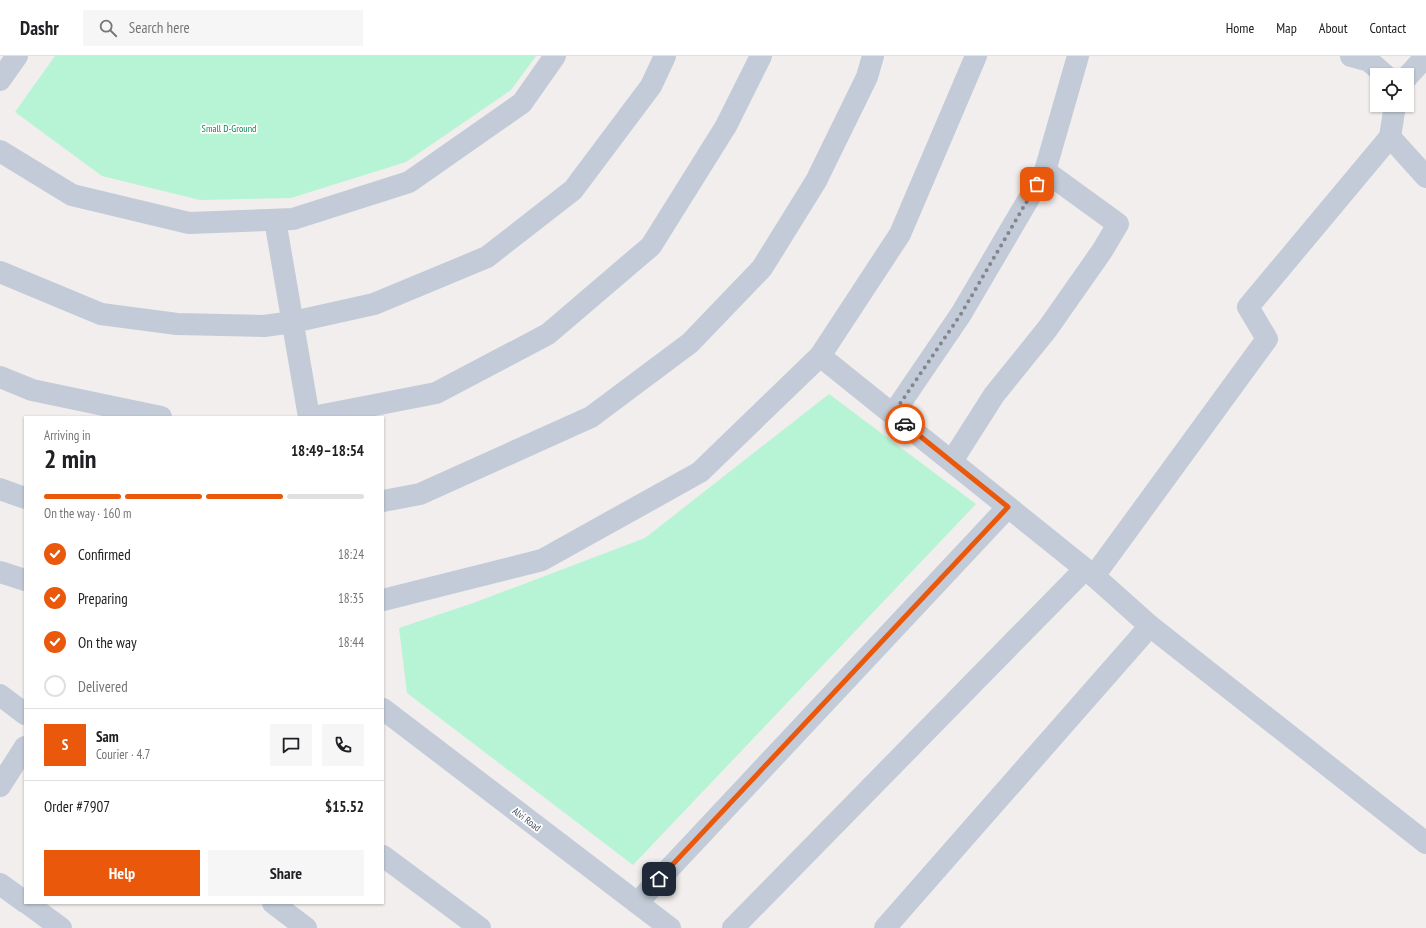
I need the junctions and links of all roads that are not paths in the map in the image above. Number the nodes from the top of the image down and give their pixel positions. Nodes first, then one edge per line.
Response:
1 (17, 56) edge
2 (555, 56) edge
3 (665, 56) edge
4 (761, 56) edge
5 (873, 56) edge
6 (976, 56) edge
7 (1078, 56) edge
8 (1351, 56) edge
9 (1426, 56) edge
10 (1377, 68) edge
11 (1414, 69) edge
12 (0, 80) edge
13 (1394, 112) edge
14 (1390, 137) junction
15 (0, 151) edge
16 (1045, 172) junction
17 (1426, 177) edge
18 (275, 220) junction
19 (0, 272) edge
20 (293, 322) junction
21 (820, 356) junction
22 (0, 377) edge
23 (893, 414) junction
24 (156, 416) edge
25 (309, 416) edge
26 (318, 416) edge
27 (952, 461) junction
28 (0, 489) edge
29 (24, 498) edge
30 (384, 502) edge
31 (1008, 507) junction
32 (0, 572) edge
33 (1089, 572) junction
34 (24, 580) edge
35 (384, 600) edge
36 (1150, 626) junction
37 (0, 695) edge
38 (384, 710) edge
39 (24, 713) edge
40 (24, 749) edge
41 (0, 786) edge
42 (1426, 843) edge
43 (384, 857) edge
44 (0, 884) edge
45 (24, 901) edge
46 (637, 903) junction
47 (29, 904) edge
48 (274, 904) edge
49 (61, 928) edge
50 (306, 928) edge
51 (480, 928) edge
52 (670, 928) edge
53 (733, 928) edge
54 (885, 928) edge

1 - 12 street
2 - 18 street
3 - 20 street
4 - 26 street
5 - 30 street
6 - 21 street
7 - 16 street
8 - 10 street
9 - 11 street
13 - 14 street
14 - 17 street
14 - 33 street
15 - 18 street
16 - 23 street
16 - 27 street
18 - 20 street
19 - 20 street
20 - 25 street
21 - 23 street
21 - 35 street
22 - 24 street
23 - 27 street
27 - 31 street
28 - 29 street
31 - 33 street
31 - 46 street
32 - 34 street
33 - 36 street
33 - 53 street
36 - 42 street
36 - 54 street
37 - 39 street
38 - 46 street, Alvi Road
40 - 41 street
43 - 51 street
44 - 45 street
46 - 52 street, Alvi Road
47 - 49 street
48 - 50 street

